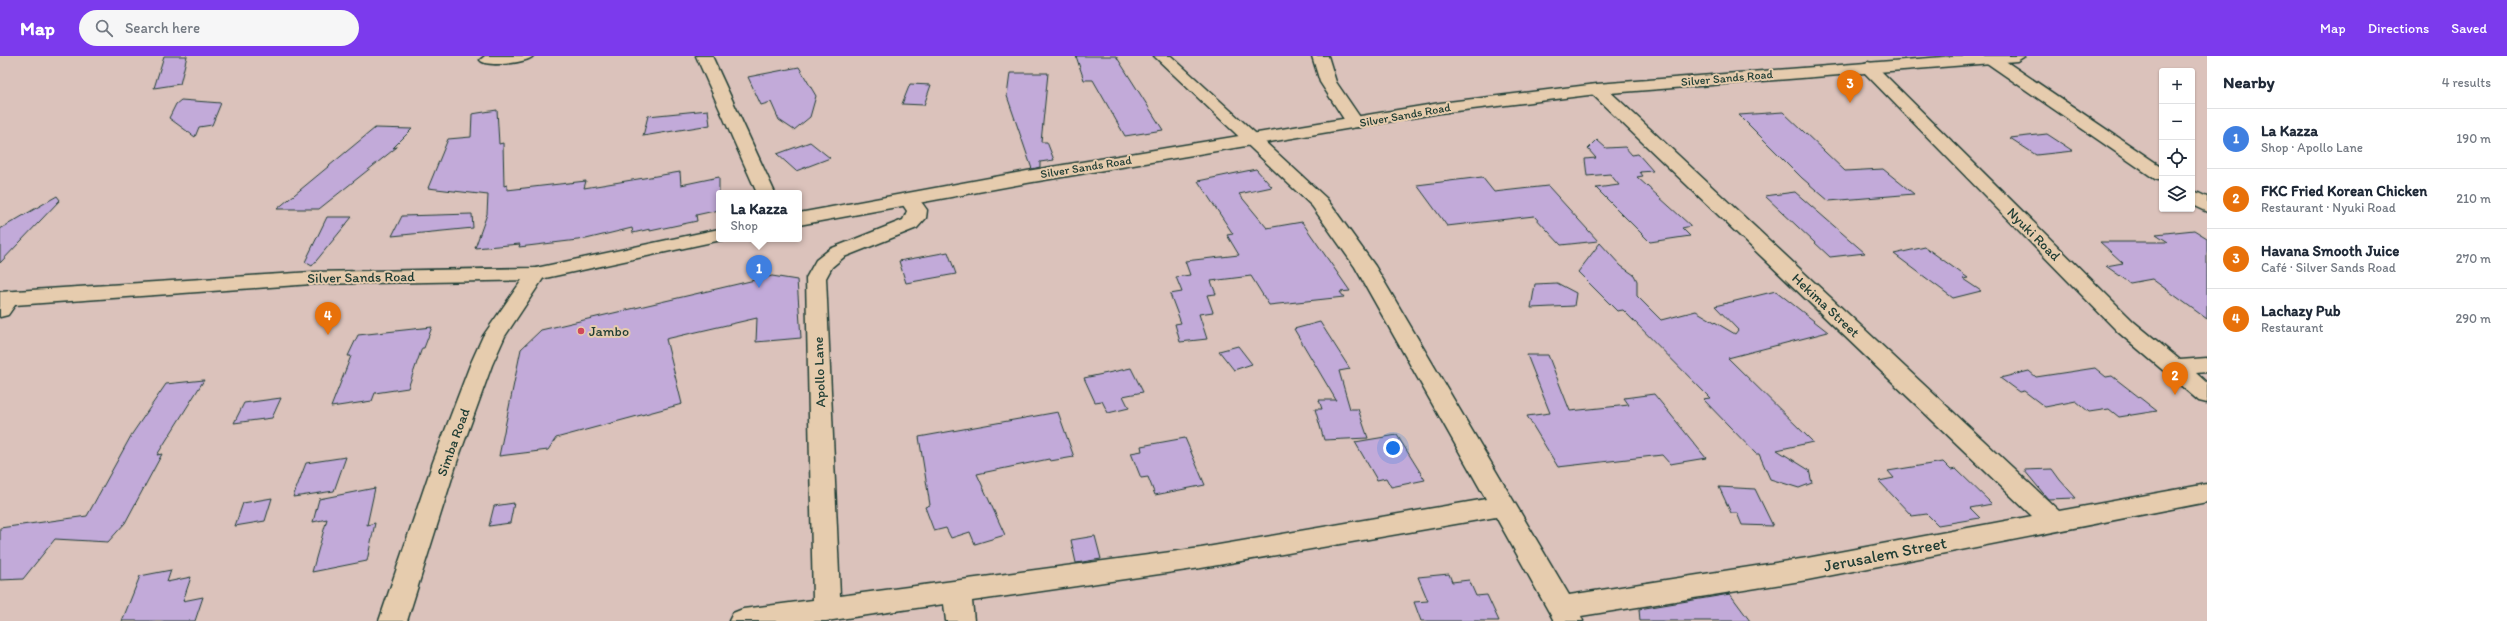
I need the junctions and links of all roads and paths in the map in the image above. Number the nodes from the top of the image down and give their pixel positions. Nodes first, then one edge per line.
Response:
1 (525, 56) edge
2 (704, 56) edge
3 (1162, 56) edge
4 (1320, 56) edge
5 (2017, 56) edge
6 (1990, 58) junction
7 (488, 60) dead end
8 (1868, 67) junction
9 (1598, 89) junction
10 (1355, 123) junction
11 (1252, 140) junction
12 (2159, 173) edge
13 (765, 190) edge
14 (2195, 198) edge
15 (908, 199) junction
16 (2207, 206) edge
17 (802, 218) edge
18 (716, 236) edge
19 (536, 274) junction
20 (3, 302) edge
21 (2207, 365) edge
22 (2175, 368) junction
23 (2207, 395) edge
24 (2207, 493) edge
25 (1503, 506) junction
26 (2054, 522) junction
27 (956, 594) junction
28 (827, 608) junction
29 (1565, 614) edge
30 (393, 621) edge
31 (744, 621) edge
32 (960, 621) edge

1 - 7 street
2 - 13 street
3 - 11 street
4 - 10 street
5 - 6 street, Silver Sands Road
6 - 8 street, Silver Sands Road
6 - 12 street
8 - 9 street, Silver Sands Road
8 - 22 street, Nyuki Road
9 - 10 street, Silver Sands Road
9 - 26 street, Hekima Street
10 - 11 street, Silver Sands Road
11 - 15 street, Silver Sands Road
11 - 25 street
14 - 16 street
15 - 17 street, Silver Sands Road
15 - 28 street, Apollo Lane
18 - 19 street, Silver Sands Road
19 - 20 street, Silver Sands Road
19 - 30 street, Simba Road
21 - 22 street
22 - 23 street, Nyuki Road
24 - 26 street, Jerusalem Street
25 - 27 street
25 - 29 street
26 - 29 street, Jerusalem Street
27 - 28 street
27 - 32 street
28 - 31 street

